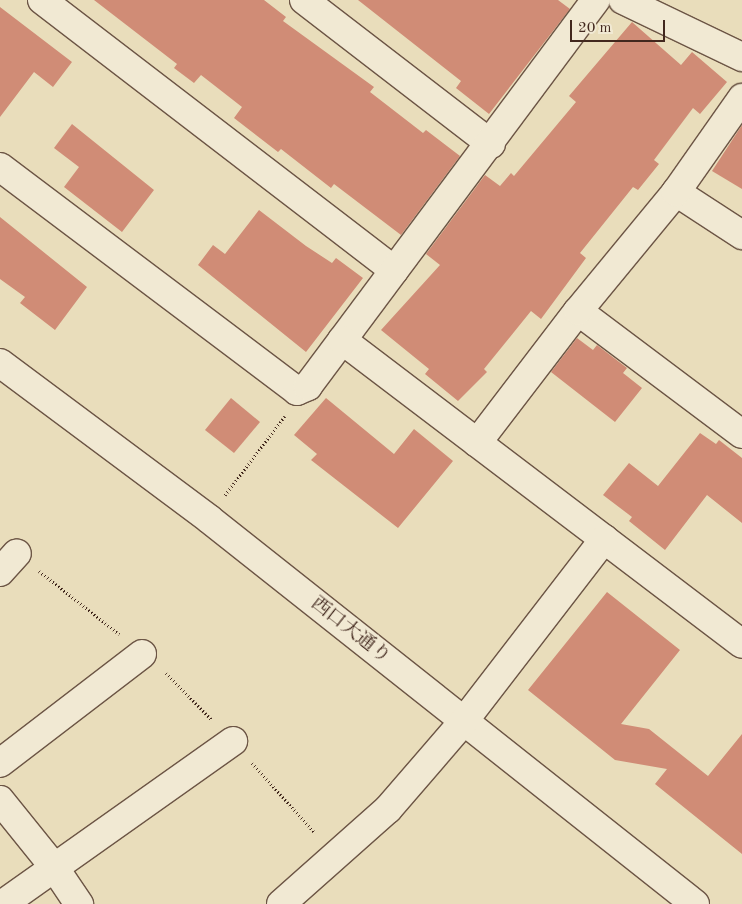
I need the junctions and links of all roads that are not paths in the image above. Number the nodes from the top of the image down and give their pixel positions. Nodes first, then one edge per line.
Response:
1 (42, 0) edge
2 (304, 0) edge
3 (596, 0) edge
4 (623, 0) edge
5 (742, 56) edge
6 (742, 98) edge
7 (491, 144) junction
8 (0, 167) edge
9 (676, 192) junction
10 (742, 235) edge
11 (394, 270) junction
12 (578, 311) junction
13 (342, 340) junction
14 (0, 363) edge
15 (742, 434) edge
16 (477, 443) junction
17 (604, 539) junction
18 (742, 644) edge
19 (142, 654) road end
20 (464, 720) junction
21 (233, 741) road end
22 (0, 763) edge
23 (0, 800) edge
24 (54, 867) junction
25 (3, 904) edge
26 (79, 904) edge
27 (281, 904) edge
28 (695, 904) edge

1 - 11 street
2 - 7 street
3 - 7 street
4 - 5 street
6 - 9 street
7 - 11 street
8 - 13 street
9 - 10 street
9 - 12 street
11 - 13 street
12 - 15 street
12 - 16 street
13 - 16 street
14 - 20 street, 西口大通り
16 - 17 street
17 - 18 street
17 - 20 street
19 - 22 street
20 - 27 street
20 - 28 street, 西口大通り
21 - 24 street
23 - 24 street
24 - 25 street
24 - 26 street

